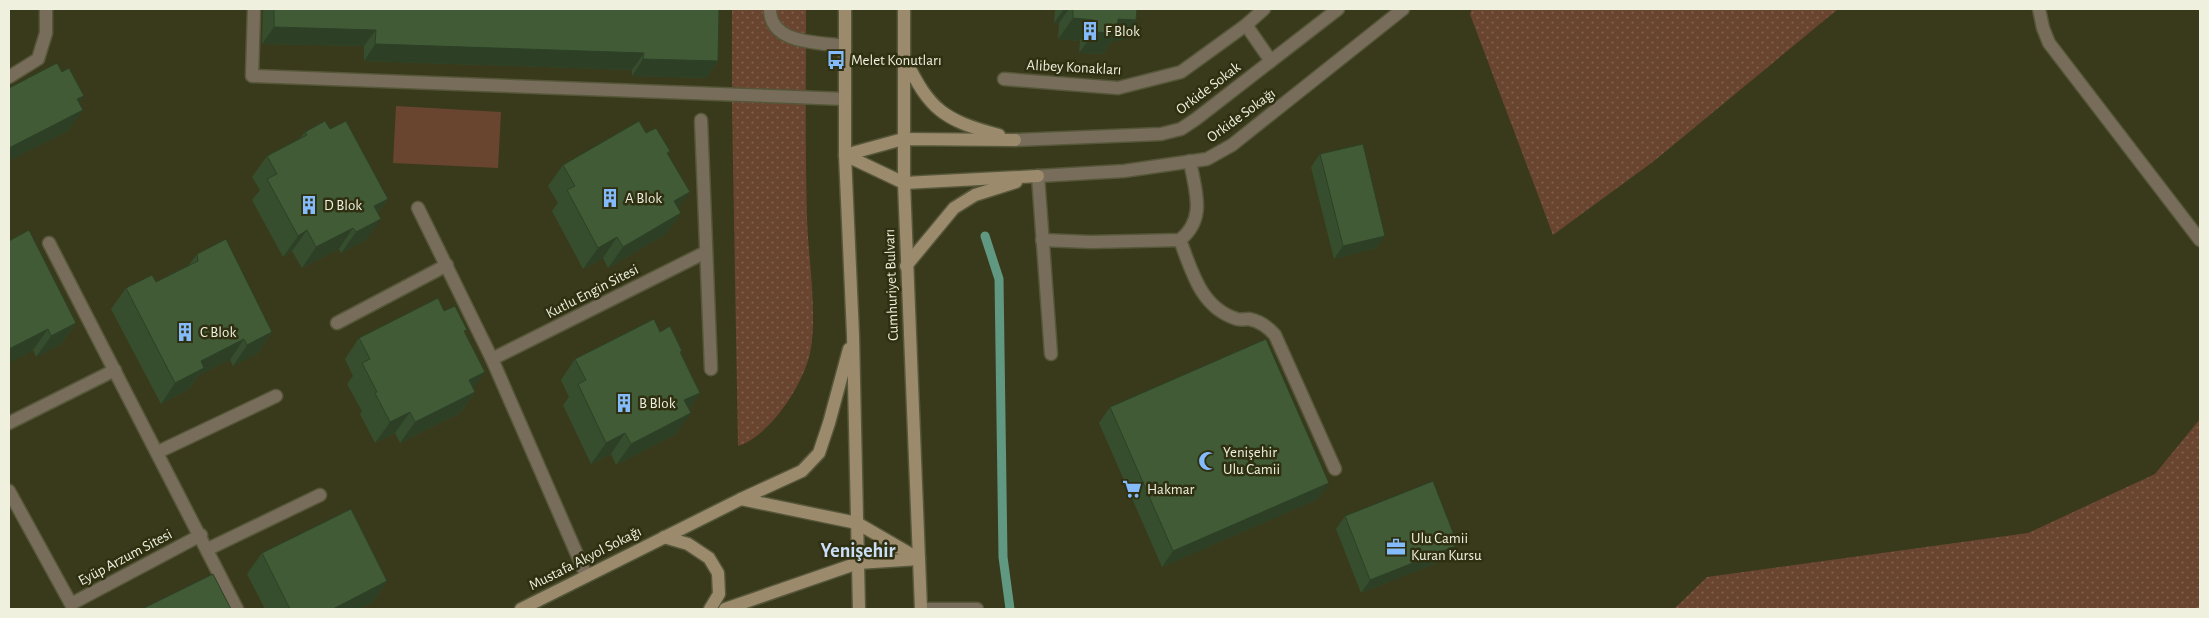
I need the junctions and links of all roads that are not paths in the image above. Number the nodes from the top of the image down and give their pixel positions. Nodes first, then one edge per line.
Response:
1 (46, 9) edge
2 (254, 9) edge
3 (770, 9) edge
4 (845, 9) edge
5 (904, 9) edge
6 (1264, 9) edge
7 (1338, 9) edge
8 (1403, 9) edge
9 (2039, 9) edge
10 (1246, 25) junction
11 (845, 46) junction
12 (904, 57) junction
13 (1272, 61) junction
14 (9, 77) edge
15 (1004, 79) dead end
16 (845, 99) junction
17 (701, 120) dead end
18 (903, 139) junction
19 (1015, 140) junction
20 (845, 155) junction
21 (1190, 161) junction
22 (1038, 176) junction
23 (904, 183) junction
24 (418, 208) dead end
25 (1042, 240) junction
26 (1180, 240) junction
27 (2200, 240) edge
28 (49, 244) dead end
29 (706, 252) junction
30 (446, 265) junction
31 (906, 266) junction
32 (337, 323) dead end
33 (853, 335) junction
34 (1051, 354) dead end
35 (492, 359) junction
36 (710, 369) dead end
37 (115, 370) junction
38 (276, 396) dead end
39 (9, 423) edge
40 (158, 452) junction
41 (1335, 469) dead end
42 (9, 492) edge
43 (320, 495) dead end
44 (741, 498) junction
45 (857, 523) junction
46 (201, 535) junction
47 (664, 537) junction
48 (208, 548) junction
49 (919, 559) junction
50 (858, 563) junction
51 (586, 575) junction
52 (238, 609) edge
53 (521, 609) edge
54 (710, 609) edge
55 (725, 609) edge
56 (859, 609) edge
57 (921, 609) edge
58 (973, 609) edge
59 (977, 609) edge

1 - 14 street
2 - 16 street
3 - 11 street
4 - 11 street
5 - 12 street, Cumhuriyet Bulvarı
6 - 10 street, Alibey Konakları
7 - 13 street, Orkide Sokak
8 - 21 street, Orkide Sokağı
9 - 27 street
10 - 13 street
10 - 15 street, Alibey Konakları
11 - 16 street
12 - 18 street, Cumhuriyet Bulvarı
12 - 19 street
13 - 19 street, Orkide Sokak
16 - 20 street
17 - 29 street
18 - 19 street
18 - 20 street
18 - 23 street, Cumhuriyet Bulvarı
20 - 23 street
20 - 33 street
21 - 22 street, Orkide Sokağı
21 - 26 street
22 - 23 street
22 - 25 street
22 - 31 street
23 - 31 street, Cumhuriyet Bulvarı
24 - 30 street
25 - 26 street
25 - 34 street
26 - 41 street
28 - 37 street
29 - 35 street, Kutlu Engin Sitesi
29 - 36 street
30 - 32 street
30 - 35 street
31 - 49 street, Cumhuriyet Bulvarı
33 - 44 street, Mustafa Akyol Sokağı
33 - 45 street
35 - 51 street
37 - 39 street
37 - 40 street
38 - 40 street
40 - 46 street
42 - 46 street, Eyüp Arzum Sitesi
43 - 48 street
44 - 45 street
44 - 47 street, Mustafa Akyol Sokağı
45 - 49 street
45 - 50 street
46 - 48 street
47 - 51 street, Mustafa Akyol Sokağı
47 - 54 street, Mustafa Akyol Sokağı
48 - 52 street
49 - 50 street
49 - 57 street, Cumhuriyet Bulvarı
50 - 55 street
50 - 56 street
51 - 53 street, Mustafa Akyol Sokağı
57 - 58 street
58 - 59 street

